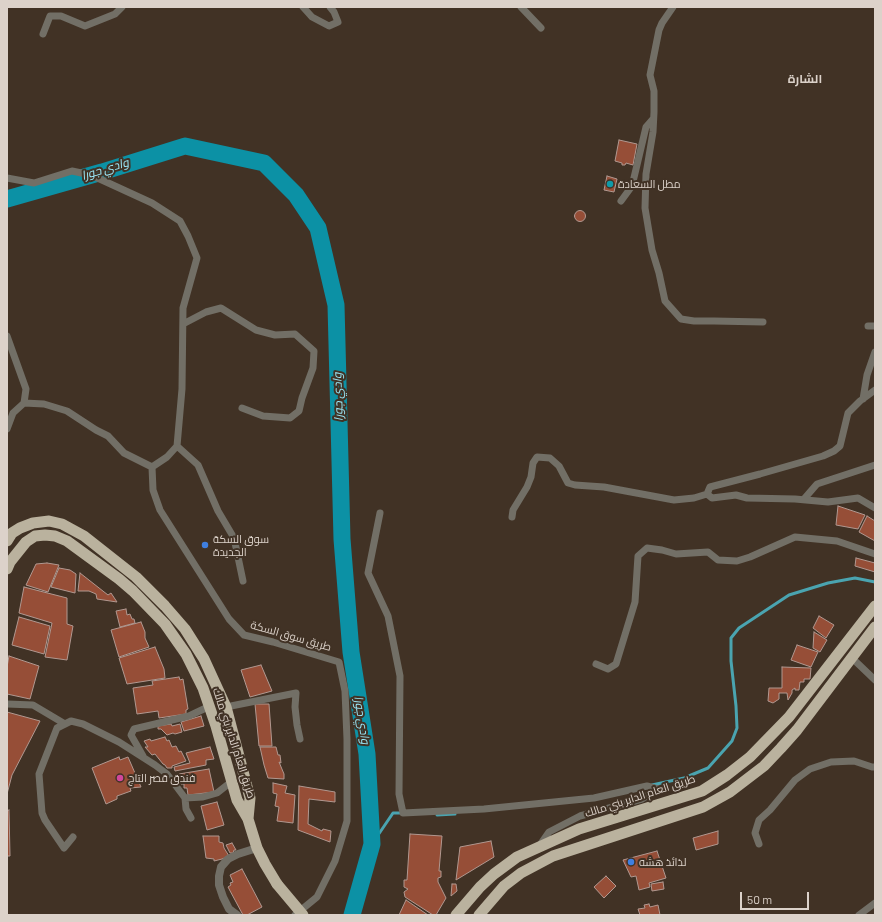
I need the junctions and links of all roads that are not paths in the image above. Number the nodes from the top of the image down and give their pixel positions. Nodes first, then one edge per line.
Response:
1 (122, 7) edge
2 (303, 7) edge
3 (330, 7) edge
4 (521, 7) edge
5 (673, 7) edge
6 (541, 28) dead end
7 (43, 34) dead end
8 (653, 119) junction
9 (7, 178) edge
10 (620, 201) dead end
11 (764, 322) dead end
12 (184, 324) junction
13 (7, 336) edge
14 (875, 352) edge
15 (875, 390) edge
16 (863, 399) junction
17 (24, 403) junction
18 (242, 408) dead end
19 (7, 429) edge
20 (177, 446) junction
21 (875, 465) edge
22 (152, 468) junction
23 (707, 494) junction
24 (804, 499) junction
25 (875, 508) edge
26 (380, 513) dead end
27 (512, 517) dead end
28 (9, 535) edge
29 (26, 542) junction
30 (875, 554) edge
31 (7, 569) edge
32 (243, 582) dead end
33 (875, 606) edge
34 (875, 627) edge
35 (851, 657) junction
36 (596, 664) dead end
37 (875, 680) edge
38 (7, 704) edge
39 (210, 706) junction
40 (226, 707) junction
41 (65, 724) junction
42 (300, 739) dead end
43 (144, 758) junction
44 (875, 767) edge
45 (231, 782) junction
46 (185, 798) junction
47 (191, 818) dead end
48 (248, 819) junction
49 (73, 837) dead end
50 (759, 844) dead end
51 (538, 847) junction
52 (257, 848) junction
53 (875, 903) edge
54 (237, 915) edge
55 (295, 915) edge
56 (303, 915) edge
57 (456, 915) edge
58 (479, 915) edge
59 (859, 915) edge

1 - 7 street
2 - 3 street
4 - 6 street
5 - 8 street
8 - 10 street
8 - 11 street
9 - 12 street
12 - 18 street
12 - 20 street
13 - 17 street
14 - 16 street
15 - 16 street
16 - 23 street
17 - 19 street
17 - 22 street
20 - 22 street
20 - 32 street
21 - 24 street
22 - 55 street, طريق سوق السكة
23 - 24 street
23 - 27 street
24 - 25 street
26 - 51 street
28 - 29 highway
28 - 40 highway, طريق العام الداير بني مالك
29 - 31 highway, طريق العام الداير بني مالك
29 - 39 highway, طريق العام الداير بني مالك
30 - 36 street
33 - 51 highway, طريق العام الداير بني مالك
34 - 35 highway
35 - 37 street
35 - 58 highway
38 - 41 street
39 - 43 street
39 - 45 highway, طريق العام الداير بني مالك
40 - 42 street
40 - 48 highway, طريق العام الداير بني مالك
41 - 43 street
41 - 49 street
43 - 46 street
44 - 50 street
45 - 46 street
45 - 48 highway, طريق العام الداير بني مالك
46 - 47 street
48 - 52 highway, طريق العام الداير بني مالك
51 - 57 highway, طريق العام الداير بني مالك
52 - 54 street
52 - 56 highway, طريق العام الداير بني مالك, bridge
53 - 59 street

